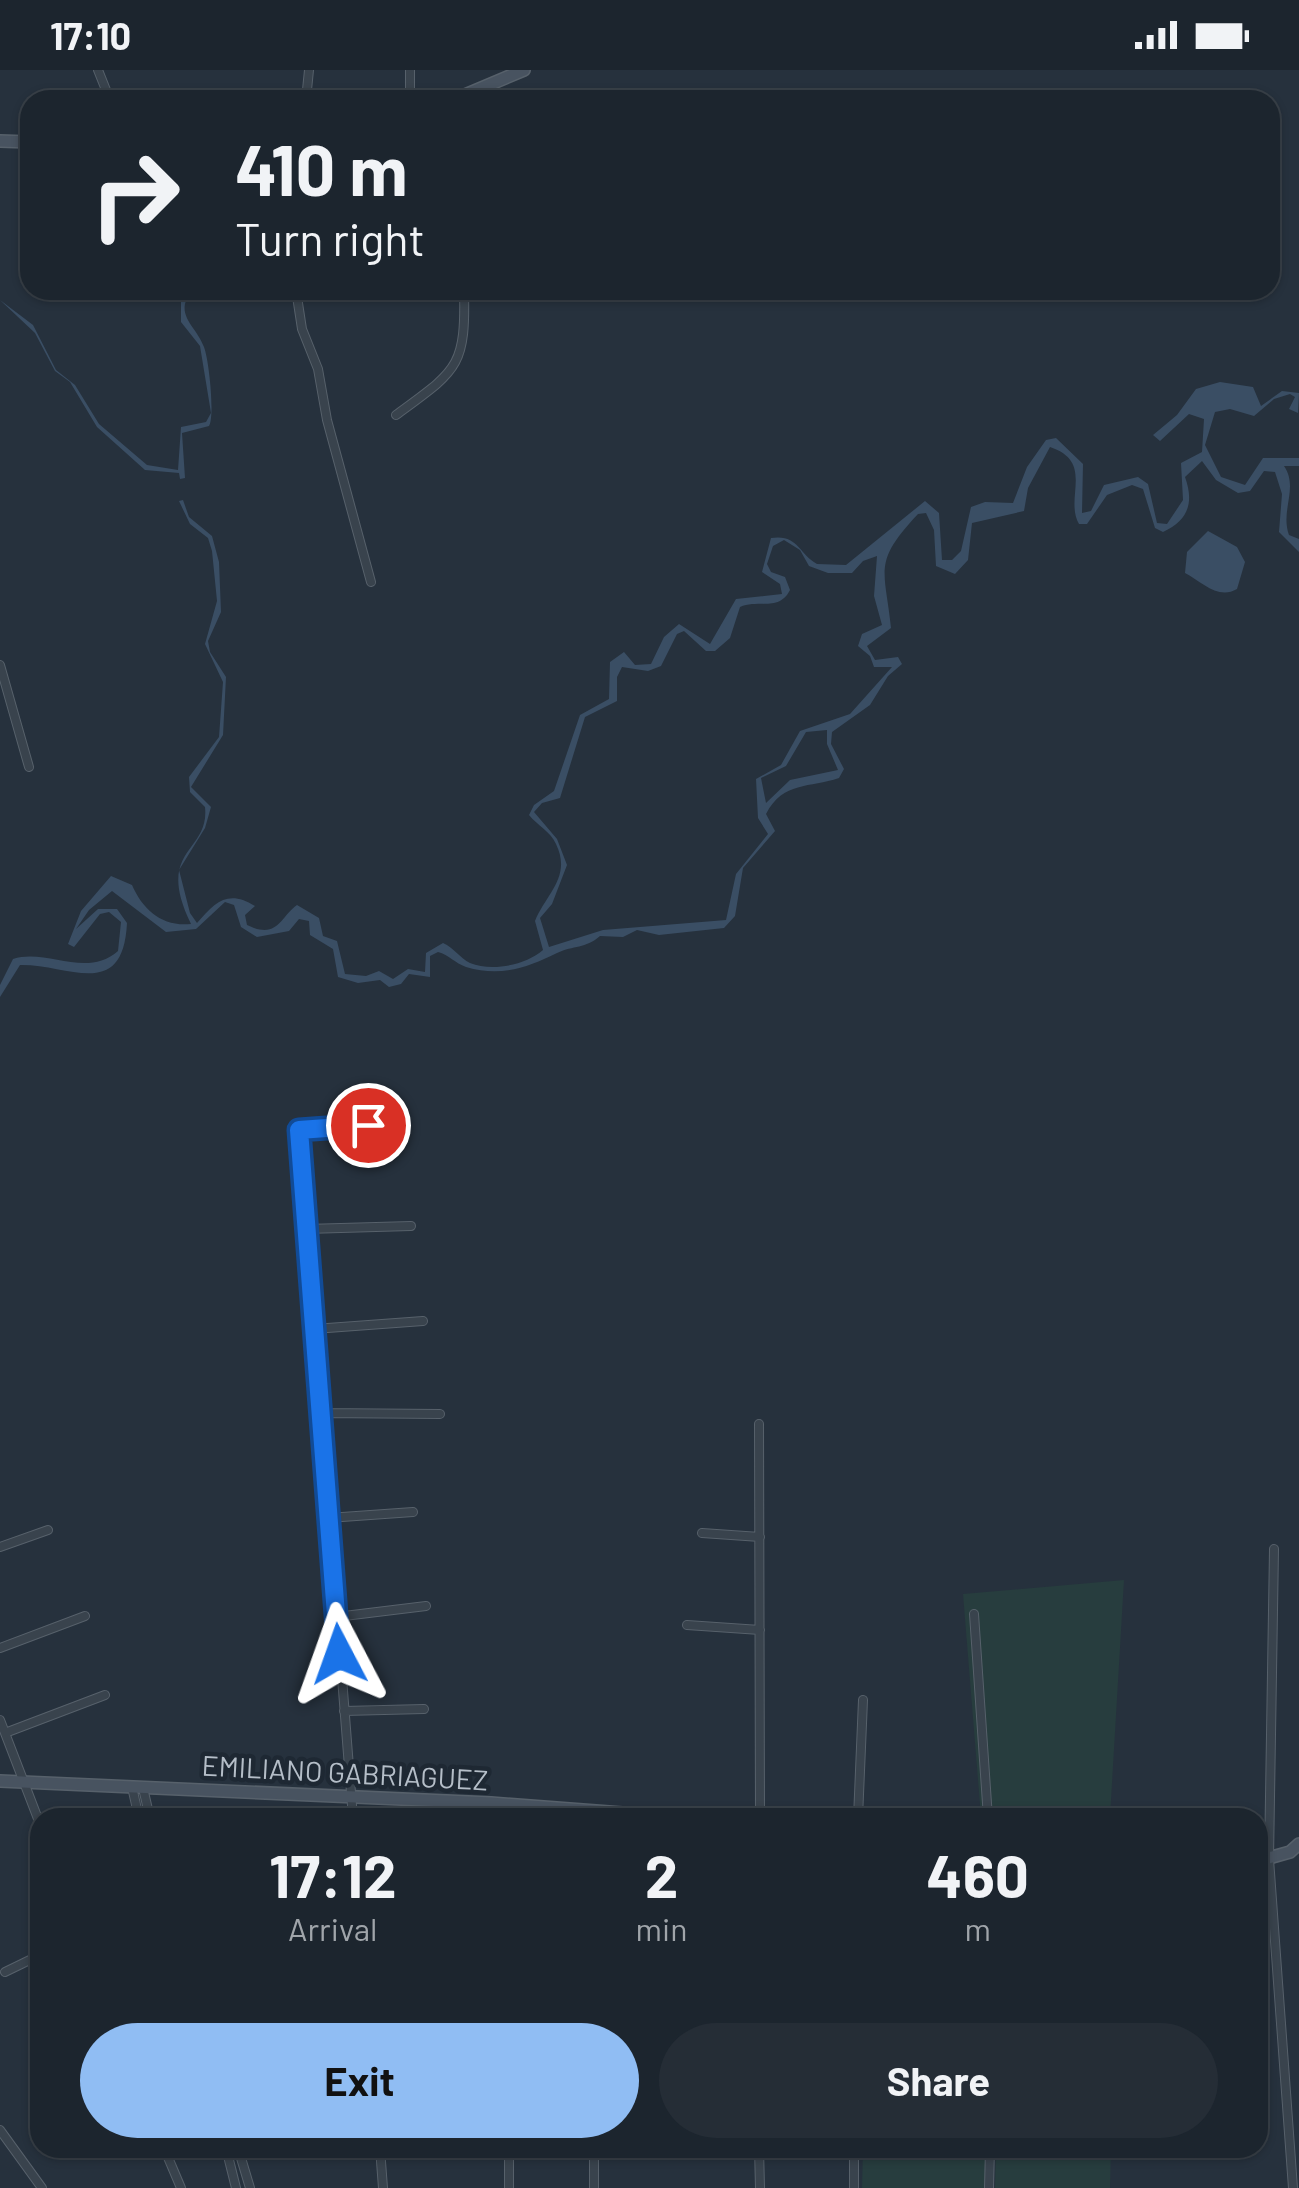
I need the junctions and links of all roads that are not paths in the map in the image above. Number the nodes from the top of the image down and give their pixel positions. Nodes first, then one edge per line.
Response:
1 (524, 70) edge
2 (480, 90) edge
3 (298, 300) edge
4 (464, 300) edge
5 (396, 416) dead end
6 (372, 582) dead end
7 (0, 666) edge
8 (28, 767) dead end
9 (368, 1125) dead end
10 (411, 1226) dead end
11 (306, 1229) junction
12 (423, 1320) dead end
13 (314, 1329) junction
14 (320, 1413) junction
15 (440, 1414) dead end
16 (759, 1424) dead end
17 (412, 1512) dead end
18 (328, 1518) junction
19 (48, 1530) dead end
20 (702, 1533) dead end
21 (760, 1537) junction
22 (0, 1547) edge
23 (1274, 1548) dead end
24 (426, 1606) dead end
25 (974, 1614) dead end
26 (85, 1616) dead end
27 (336, 1617) junction
28 (688, 1625) dead end
29 (760, 1630) junction
30 (0, 1648) edge
31 (105, 1695) dead end
32 (863, 1700) dead end
33 (424, 1709) dead end
34 (344, 1712) junction
35 (0, 1720) edge
36 (5, 1733) junction
37 (0, 1782) edge
38 (24, 1782) junction
39 (137, 1788) junction
40 (351, 1797) junction
41 (34, 1808) edge
42 (138, 1808) edge
43 (146, 1808) edge
44 (352, 1808) edge
45 (470, 1808) edge
46 (760, 1808) edge
47 (858, 1808) edge
48 (987, 1808) edge
49 (1265, 1808) edge
50 (1299, 1844) edge
51 (1268, 1858) edge
52 (1268, 1909) edge
53 (30, 1961) edge
54 (5, 1972) dead end
55 (1299, 2065) edge
56 (1284, 2067) junction
57 (0, 2130) edge
58 (168, 2158) edge
59 (228, 2158) edge
60 (241, 2158) edge
61 (381, 2158) edge
62 (509, 2158) edge
63 (594, 2158) edge
64 (759, 2158) edge
65 (854, 2158) edge
66 (990, 2158) edge
67 (1295, 2164) edge
68 (42, 2188) edge
69 (181, 2188) edge
70 (236, 2188) edge
71 (250, 2188) edge
72 (384, 2188) edge
73 (509, 2188) edge
74 (594, 2188) edge
75 (760, 2188) edge
76 (854, 2188) edge
77 (990, 2188) edge
78 (1293, 2188) edge

1 - 2 main road
3 - 6 street
4 - 5 street
7 - 8 street
9 - 11 street
10 - 11 street
11 - 13 street
12 - 13 street
13 - 14 street
14 - 15 street
14 - 18 street
16 - 21 street
17 - 18 street
18 - 27 street
19 - 22 street
20 - 21 street
21 - 29 street
23 - 49 street
24 - 27 street
25 - 48 street
26 - 30 street
27 - 34 street
28 - 29 street
29 - 46 street
31 - 36 street
32 - 47 street
33 - 34 street
34 - 40 street
35 - 36 street
36 - 38 street
37 - 38 main road, EMILIANO GABRIAGUEZ
38 - 39 main road, EMILIANO GABRIAGUEZ
38 - 41 street
39 - 40 main road, EMILIANO GABRIAGUEZ
39 - 42 street
39 - 43 street
40 - 44 street
40 - 45 main road, EMILIANO GABRIAGUEZ
50 - 51 main road
52 - 56 street
53 - 54 street
55 - 56 street
56 - 67 street
57 - 68 street
58 - 69 street
59 - 70 street
60 - 71 street
61 - 72 street
62 - 73 street
63 - 74 street
64 - 75 street
65 - 76 street
66 - 77 street
67 - 78 street

